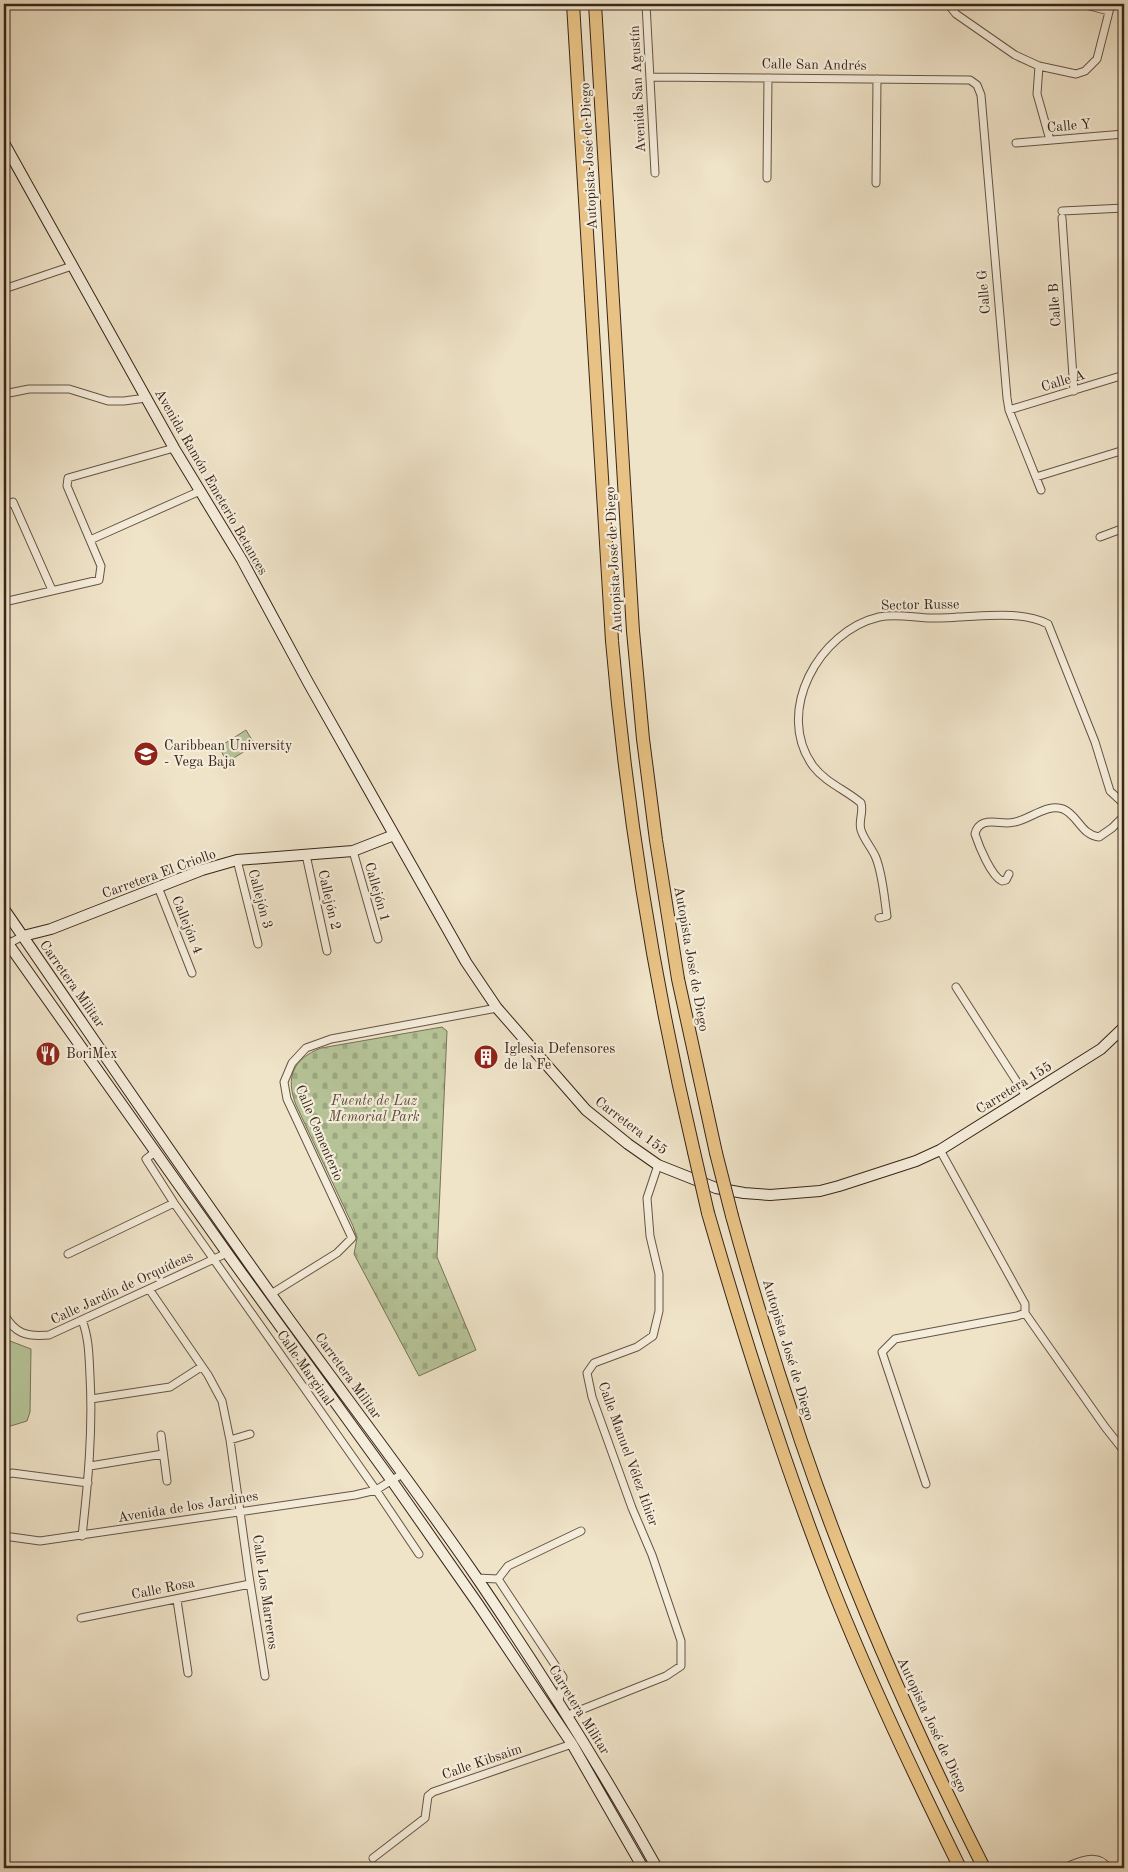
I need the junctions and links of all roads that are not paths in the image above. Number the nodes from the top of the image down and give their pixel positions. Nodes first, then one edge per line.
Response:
1 (573, 4) edge
2 (595, 4) edge
3 (646, 4) edge
4 (948, 4) edge
5 (1082, 4) edge
6 (1110, 8) edge
7 (1039, 66) junction
8 (650, 77) junction
9 (768, 78) junction
10 (877, 79) junction
11 (977, 85) joint
12 (1124, 134) edge
13 (1050, 140) junction
14 (4, 143) edge
15 (1016, 143) dead end
16 (655, 173) dead end
17 (767, 178) dead end
18 (876, 183) dead end
19 (1124, 208) edge
20 (72, 266) junction
21 (4, 289) edge
22 (1124, 375) edge
23 (1074, 390) junction
24 (4, 394) edge
25 (146, 398) junction
26 (1009, 410) junction
27 (174, 448) junction
28 (1124, 450) edge
29 (1036, 477) junction
30 (1041, 490) dead end
31 (200, 491) junction
32 (4, 505) edge
33 (1124, 528) edge
34 (1100, 537) dead end
35 (90, 540) junction
36 (52, 590) junction
37 (4, 602) edge
38 (1124, 804) edge
39 (1124, 816) edge
40 (394, 835) junction
41 (353, 851) junction
42 (306, 855) junction
43 (237, 860) junction
44 (1008, 874) dead end
45 (158, 887) junction
46 (4, 909) edge
47 (879, 918) dead end
48 (23, 936) junction
49 (378, 939) dead end
50 (5, 942) edge
51 (258, 944) dead end
52 (327, 951) dead end
53 (192, 973) dead end
54 (956, 987) dead end
55 (498, 1008) junction
56 (1124, 1026) edge
57 (1026, 1096) junction
58 (940, 1150) junction
59 (155, 1152) junction
60 (658, 1165) junction
61 (174, 1203) junction
62 (68, 1254) dead end
63 (227, 1254) junction
64 (213, 1260) junction
65 (149, 1289) junction
66 (271, 1294) junction
67 (1025, 1312) junction
68 (4, 1314) edge
69 (82, 1320) junction
70 (201, 1367) junction
71 (91, 1399) junction
72 (250, 1434) dead end
73 (161, 1435) dead end
74 (230, 1440) junction
75 (1124, 1451) edge
76 (163, 1454) junction
77 (90, 1466) junction
78 (402, 1474) junction
79 (392, 1480) junction
80 (167, 1481) dead end
81 (4, 1483) edge
82 (88, 1483) junction
83 (926, 1484) dead end
84 (376, 1490) junction
85 (240, 1512) junction
86 (581, 1531) dead end
87 (4, 1536) edge
88 (82, 1536) junction
89 (419, 1554) dead end
90 (477, 1578) junction
91 (498, 1579) junction
92 (250, 1584) junction
93 (177, 1600) junction
94 (81, 1618) dead end
95 (188, 1673) dead end
96 (266, 1676) dead end
97 (559, 1701) junction
98 (568, 1715) junction
99 (572, 1744) junction
100 (373, 1858) dead end
101 (643, 1868) edge
102 (657, 1868) edge
103 (960, 1868) edge
104 (984, 1868) edge
105 (1064, 1868) edge
106 (1108, 1868) edge

1 - 103 highway, Autopista José de Diego, bridge
2 - 104 highway, Autopista José de Diego, bridge
3 - 8 street, Avenida San Agustín
4 - 7 street
5 - 6 street
6 - 7 street
7 - 13 street
8 - 9 street, Calle San Andrés
8 - 16 street, Avenida San Agustín
9 - 10 street, Calle San Andrés
9 - 17 street
10 - 11 street, Calle San Andrés
10 - 18 street
11 - 26 street, Calle G
12 - 13 street, Calle Y
13 - 15 street, Calle Y
14 - 20 main road, Avenida Ramón Emeterio Betances
19 - 23 street, Calle B
20 - 21 street
20 - 25 main road, Avenida Ramón Emeterio Betances
22 - 23 street, Calle A
23 - 26 street, Calle A
24 - 25 street
25 - 27 main road, Avenida Ramón Emeterio Betances
26 - 29 street, Calle G
27 - 31 main road, Avenida Ramón Emeterio Betances
27 - 35 street
28 - 29 street
29 - 30 street, Calle G
31 - 35 street
31 - 40 main road, Avenida Ramón Emeterio Betances
32 - 36 street
33 - 34 street
35 - 36 street
36 - 37 street
38 - 47 street, Sector Russe
39 - 44 street
40 - 41 main road, Carretera El Criollo
40 - 55 main road, Carretera 155
41 - 42 main road, Carretera El Criollo
41 - 49 street, Callejón 1
42 - 43 main road, Carretera El Criollo
42 - 52 street, Callejón 2
43 - 45 main road, Carretera El Criollo
43 - 51 street, Callejón 3
45 - 48 main road, Carretera El Criollo
45 - 53 street, Callejón 4
46 - 48 main road, Carretera Militar
48 - 50 street
48 - 66 main road, Carretera Militar
50 - 59 main road, Carretera Militar
54 - 57 street
55 - 60 main road, Carretera 155
55 - 66 street, Calle Cementerio
56 - 57 main road, Carretera 155
57 - 58 main road, Carretera 155
58 - 60 main road, Carretera 155
58 - 67 street
59 - 61 street, Calle Marginal
59 - 63 main road, Carretera Militar
60 - 98 street, Calle Manuel Vélez Ithier
61 - 62 street
61 - 64 street, Calle Marginal
63 - 64 street, Calle Jardín de Orquídeas
63 - 79 main road, Carretera Militar
64 - 65 street, Calle Jardín de Orquídeas
64 - 84 street, Calle Marginal
65 - 69 street, Calle Jardín de Orquídeas
65 - 70 street, Calle Los Marreros
66 - 78 main road, Carretera Militar
67 - 75 street
67 - 83 street
68 - 69 street, Calle Jardín de Orquídeas
69 - 71 street
70 - 71 street
70 - 74 street, Calle Los Marreros
71 - 77 street
72 - 74 street
73 - 76 street
74 - 85 street, Calle Los Marreros
76 - 77 street
76 - 80 street
77 - 82 street
78 - 79 street, Avenida de los Jardines
78 - 90 main road, Carretera Militar
79 - 84 street, Avenida de los Jardines
79 - 99 main road, Carretera Militar
81 - 82 street
82 - 88 street
84 - 85 street, Avenida de los Jardines
84 - 89 street, Calle Marginal
85 - 88 street, Avenida de los Jardines
85 - 92 street, Calle Los Marreros
86 - 91 street
87 - 88 street, Avenida de los Jardines
90 - 91 street
90 - 97 main road, Carretera Militar
91 - 97 street
92 - 93 street, Calle Rosa
92 - 96 street, Calle Los Marreros
93 - 94 street, Calle Rosa
93 - 95 street
97 - 98 main road, Carretera Militar
98 - 102 main road, Carretera Militar
99 - 100 street, Calle Kibsaim
99 - 101 main road, Carretera Militar
105 - 106 street

